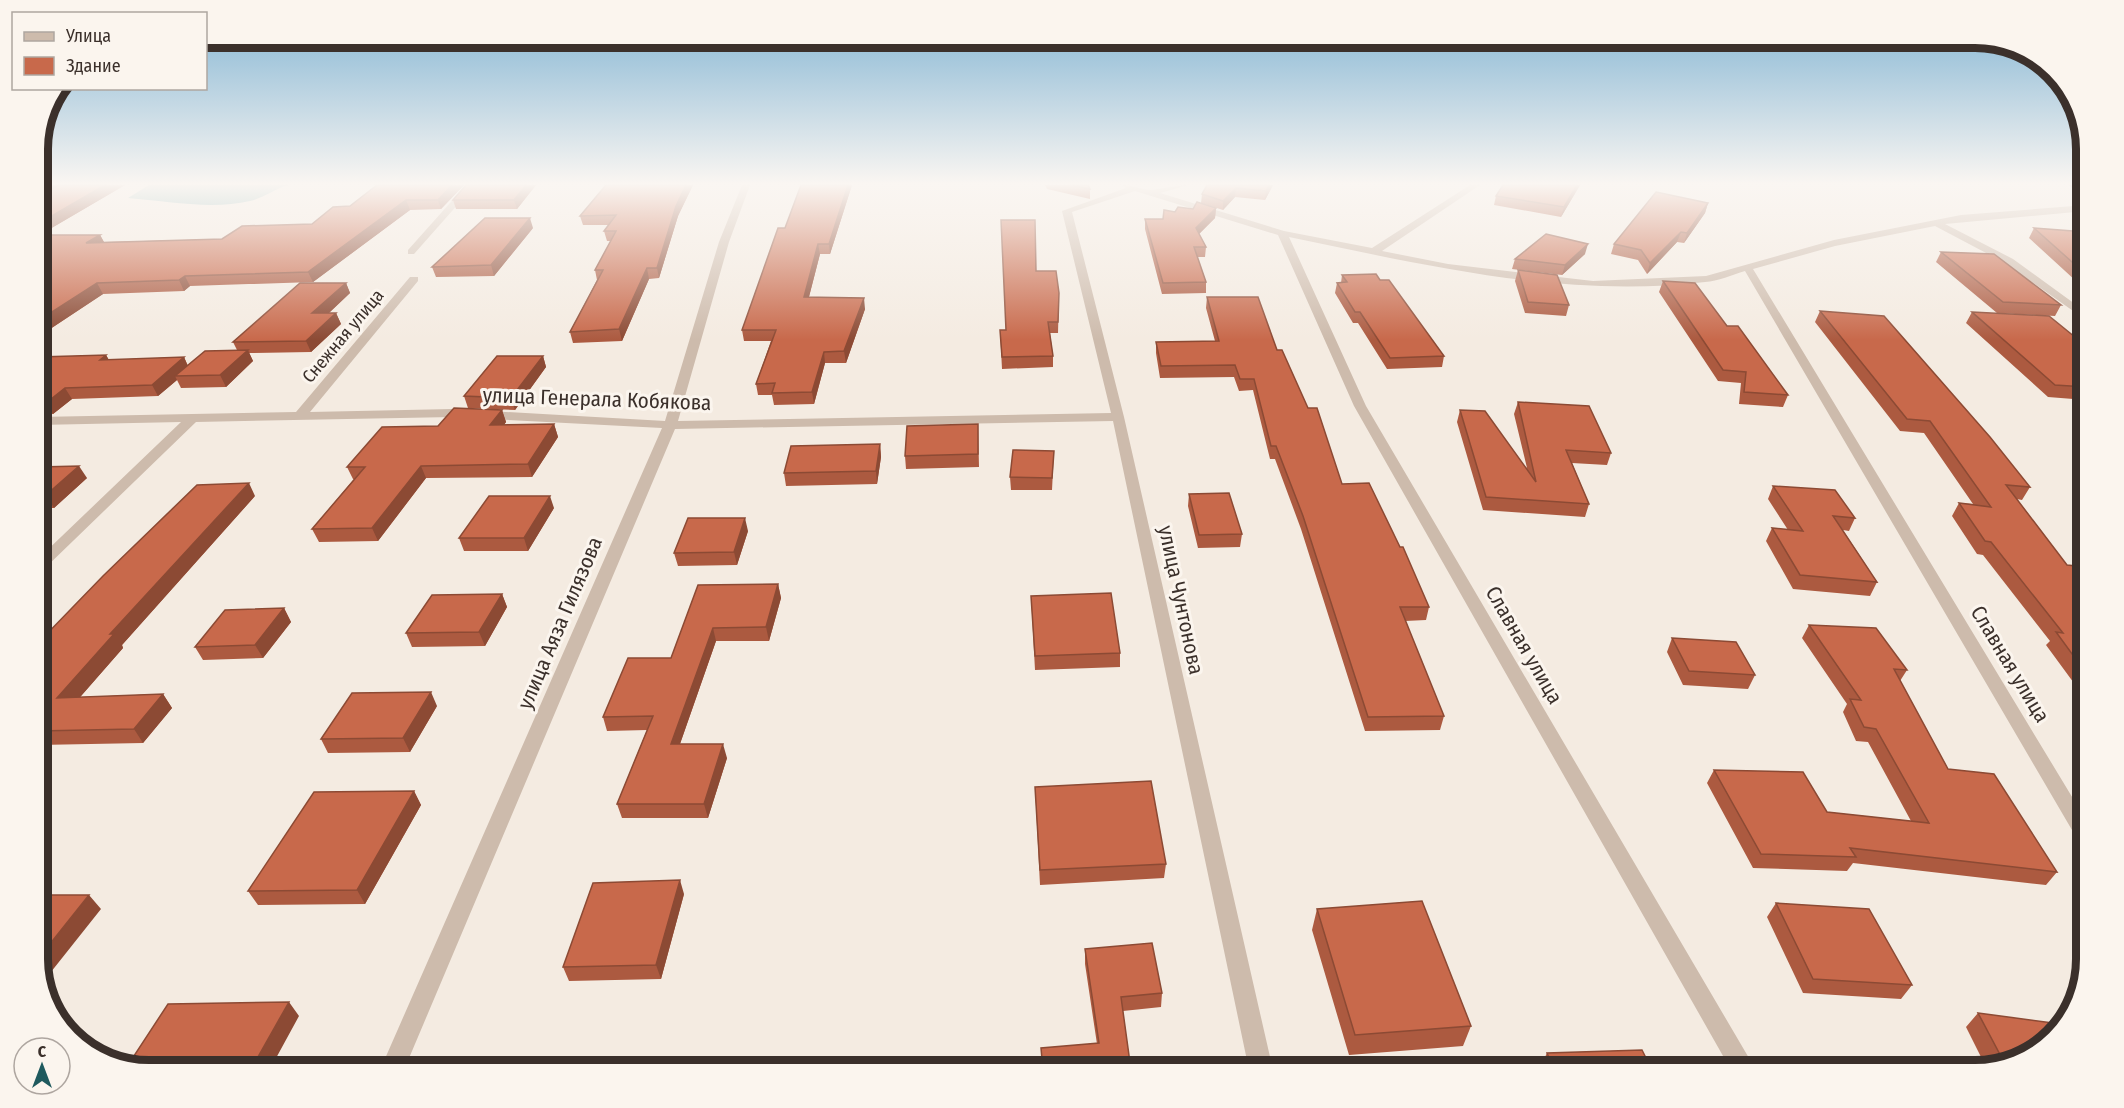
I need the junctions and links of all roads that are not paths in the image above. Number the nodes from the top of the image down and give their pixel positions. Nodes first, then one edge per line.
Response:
1 (425, 237) edge
2 (726, 237) edge
3 (1072, 237) edge
4 (1284, 237) edge
5 (1300, 237) edge
6 (1397, 237) edge
7 (1866, 237) edge
8 (1962, 237) edge
9 (411, 252) dead end
10 (1373, 252) junction
11 (1747, 267) junction
12 (414, 279) dead end
13 (2076, 310) edge
14 (300, 416) junction
15 (1118, 417) junction
16 (193, 418) junction
17 (48, 422) edge
18 (670, 424) junction
19 (48, 557) edge
20 (2076, 819) edge
21 (397, 1060) edge
22 (1259, 1060) edge
23 (1738, 1060) edge

1 - 9 street
2 - 18 street, улица Аяза Гилязова
3 - 15 street, улица Чунтонова
4 - 23 street, Славная улица
5 - 10 street
6 - 10 street
7 - 11 street
8 - 13 street
10 - 11 street
11 - 20 street, Славная улица
12 - 14 street, Снежная улица
14 - 16 street, улица Генерала Кобякова
14 - 18 street, улица Генерала Кобякова
15 - 18 street, улица Генерала Кобякова
15 - 22 street, улица Чунтонова
16 - 17 street, улица Генерала Кобякова
16 - 19 street
18 - 21 street, улица Аяза Гилязова

